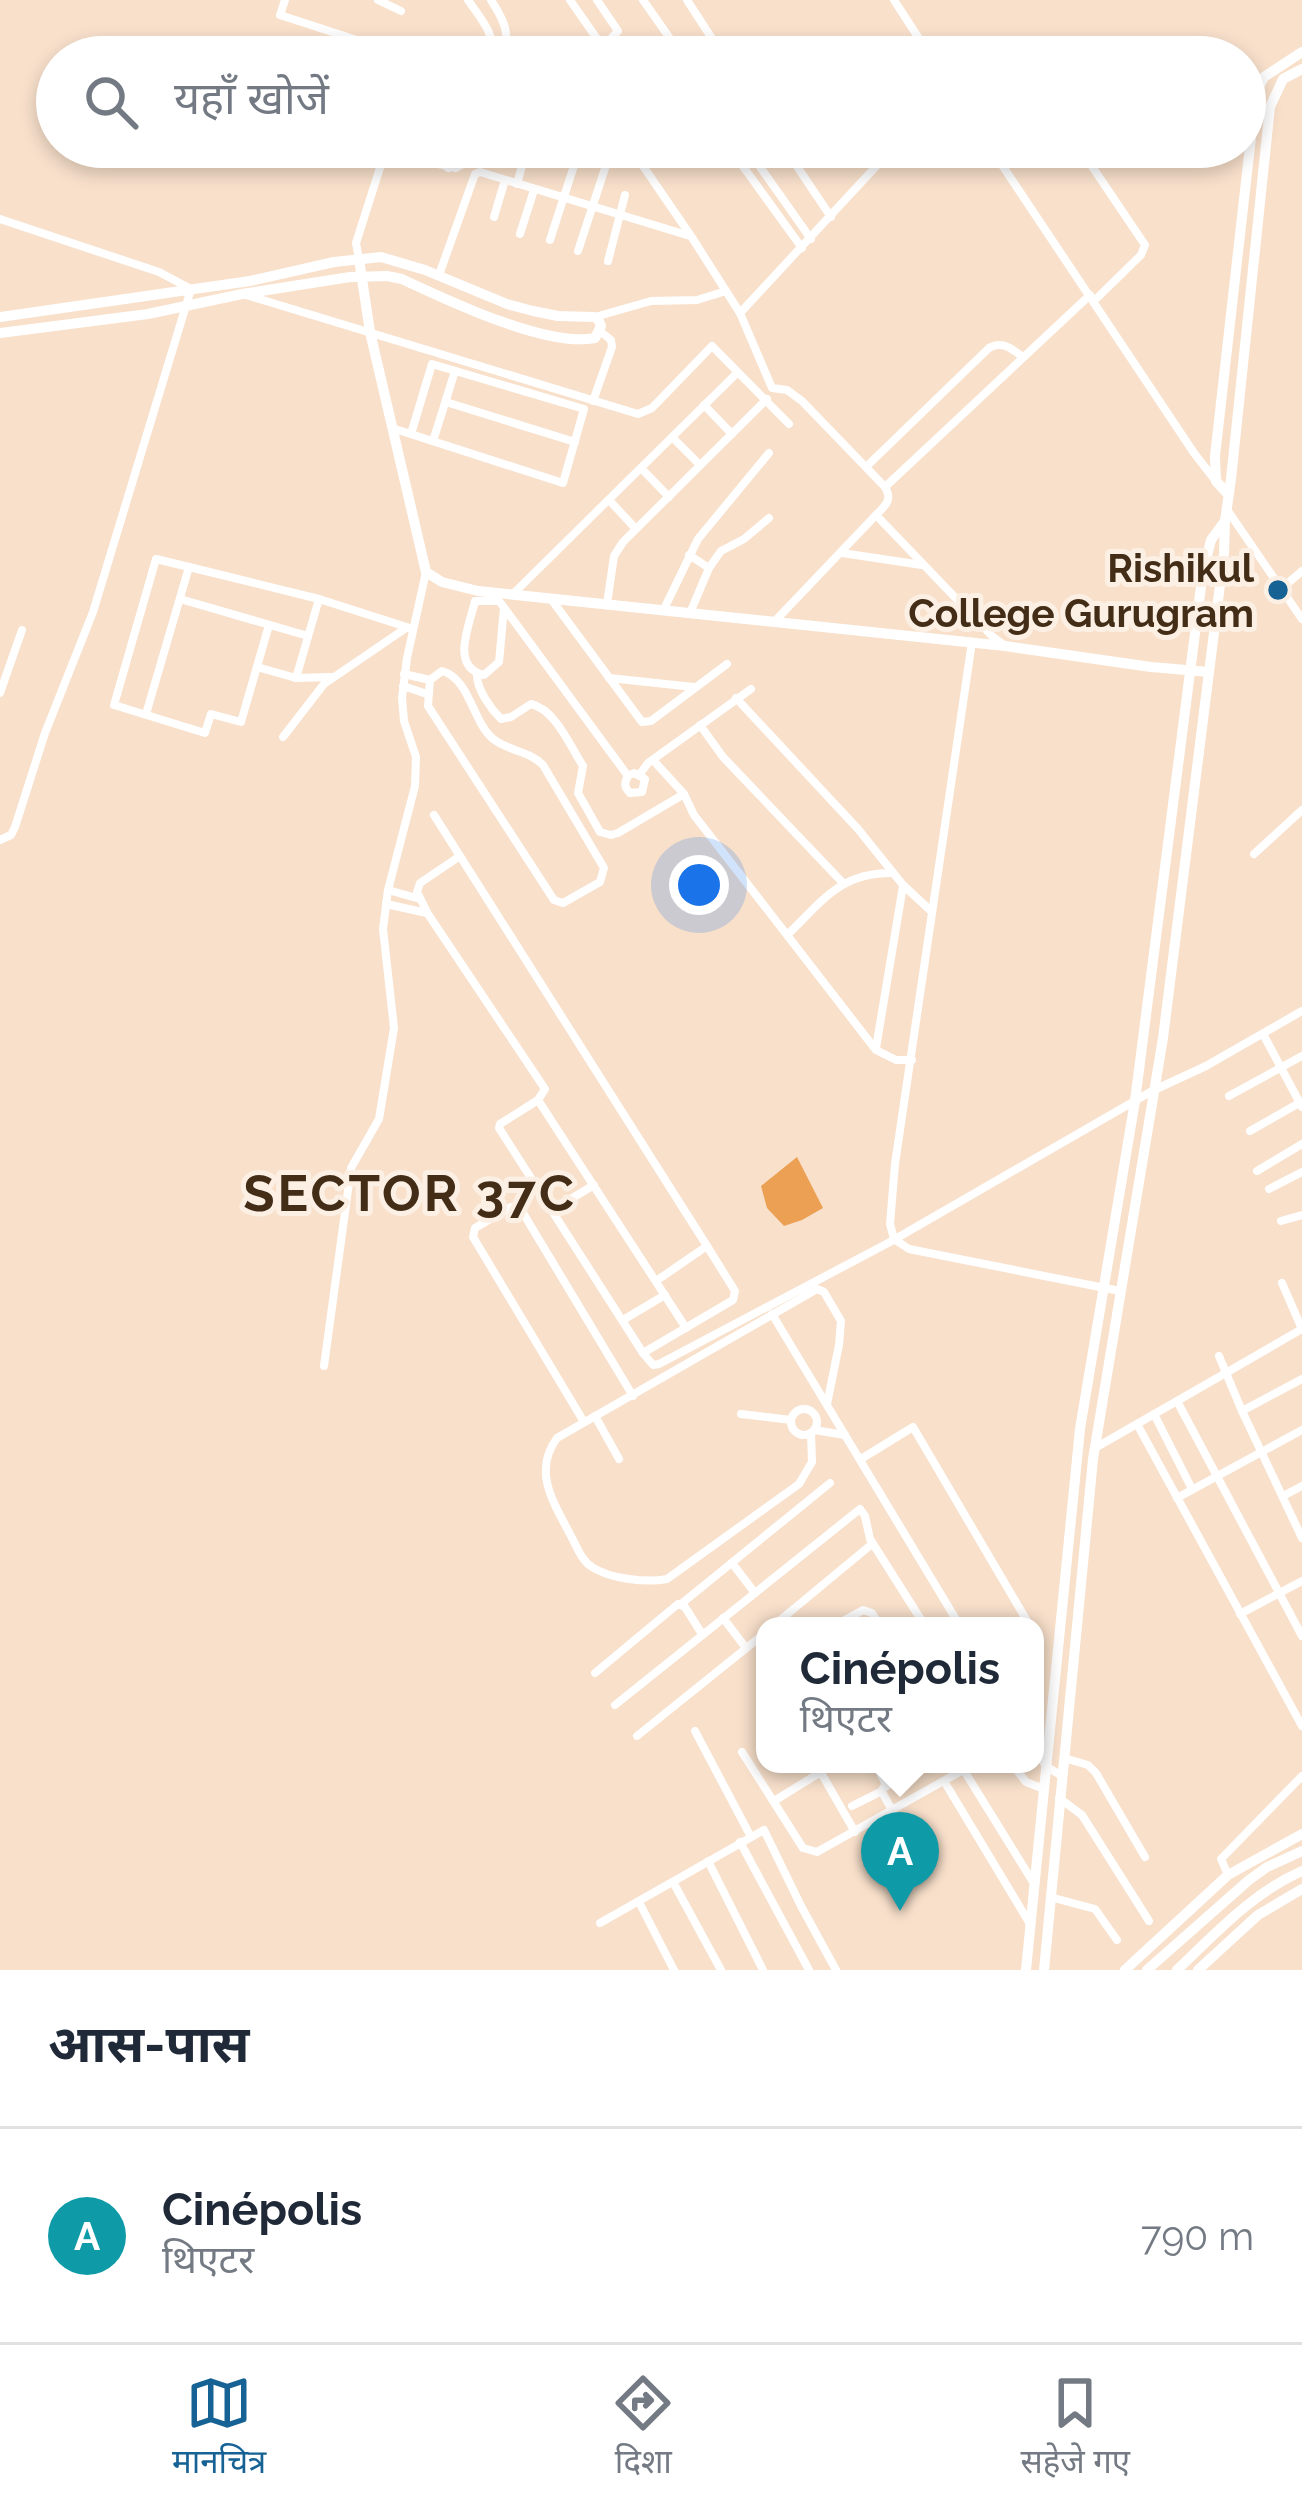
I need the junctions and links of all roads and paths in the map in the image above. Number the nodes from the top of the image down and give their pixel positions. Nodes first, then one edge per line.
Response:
1 (285, 0) edge
2 (378, 0) edge
3 (468, 0) edge
4 (490, 0) edge
5 (570, 0) edge
6 (597, 0) edge
7 (643, 0) edge
8 (687, 0) edge
9 (894, 0) edge
10 (401, 10) dead end
11 (344, 36) edge
12 (491, 36) edge
13 (509, 36) edge
14 (598, 36) edge
15 (612, 36) edge
16 (668, 36) edge
17 (710, 36) edge
18 (917, 36) edge
19 (1302, 52) edge
20 (1302, 69) edge
21 (1266, 76) edge
22 (1266, 143) edge
23 (380, 168) edge
24 (521, 168) edge
25 (573, 168) edge
26 (605, 168) edge
27 (644, 168) edge
28 (744, 168) edge
29 (761, 168) edge
30 (798, 168) edge
31 (875, 168) edge
32 (1004, 168) edge
33 (1093, 168) edge
34 (1248, 168) edge
35 (1263, 168) edge
36 (505, 180) junction
37 (517, 184) junction
38 (534, 190) junction
39 (625, 195) dead end
40 (563, 199) junction
41 (592, 207) junction
42 (620, 215) junction
43 (831, 217) junction
44 (494, 218) dead end
45 (0, 219) edge
46 (520, 234) dead end
47 (691, 236) junction
48 (811, 239) junction
49 (550, 240) dead end
50 (802, 248) junction
51 (578, 251) dead end
52 (358, 259) junction
53 (608, 261) dead end
54 (439, 275) junction
55 (361, 277) junction
56 (232, 284) junction
57 (191, 289) junction
58 (726, 292) junction
59 (242, 294) junction
60 (1092, 298) junction
61 (188, 306) junction
62 (740, 313) junction
63 (0, 317) edge
64 (593, 317) junction
65 (370, 332) junction
66 (601, 332) junction
67 (0, 333) edge
68 (1023, 357) junction
69 (455, 371) junction
70 (737, 373) junction
71 (778, 389) junction
72 (446, 401) junction
73 (593, 401) junction
74 (764, 401) junction
75 (704, 405) junction
76 (789, 424) dead end
77 (392, 428) junction
78 (411, 434) junction
79 (732, 434) junction
80 (672, 437) junction
81 (433, 441) junction
82 (575, 442) junction
83 (769, 453) dead end
84 (700, 465) junction
85 (866, 467) junction
86 (640, 468) junction
87 (1216, 481) junction
88 (885, 487) junction
89 (1227, 494) junction
90 (669, 496) junction
91 (609, 500) junction
92 (875, 515) junction
93 (1226, 515) junction
94 (769, 518) dead end
95 (636, 529) junction
96 (840, 553) junction
97 (689, 555) junction
98 (923, 565) junction
99 (189, 567) junction
100 (709, 568) junction
101 (1302, 571) edge
102 (426, 572) junction
103 (1280, 589) junction
104 (513, 595) junction
105 (550, 598) junction
106 (180, 599) junction
107 (319, 599) junction
108 (499, 601) junction
109 (608, 604) junction
110 (663, 610) junction
111 (690, 614) junction
112 (1302, 619) edge
113 (776, 621) junction
114 (269, 625) junction
115 (410, 628) junction
116 (22, 630) dead end
117 (308, 636) junction
118 (972, 642) junction
119 (1005, 646) junction
120 (727, 664) dead end
121 (257, 667) junction
122 (1190, 670) junction
123 (1209, 672) junction
124 (404, 674) junction
125 (477, 675) junction
126 (332, 677) junction
127 (296, 678) junction
128 (607, 678) junction
129 (430, 680) junction
130 (403, 686) junction
131 (694, 687) junction
132 (751, 689) dead end
133 (0, 694) edge
134 (428, 694) junction
135 (736, 698) junction
136 (146, 714) junction
137 (700, 725) junction
138 (283, 737) dead end
139 (653, 760) junction
140 (640, 774) junction
141 (628, 776) junction
142 (684, 794) junction
143 (1302, 810) edge
144 (434, 815) dead end
145 (0, 840) edge
146 (1254, 854) dead end
147 (460, 856) junction
148 (893, 873) junction
149 (843, 883) junction
150 (904, 885) junction
151 (388, 890) junction
152 (420, 899) junction
153 (386, 904) junction
154 (932, 912) junction
155 (428, 914) junction
156 (787, 935) junction
157 (1302, 1011) edge
158 (1263, 1034) junction
159 (876, 1050) junction
160 (1302, 1056) edge
161 (912, 1060) junction
162 (1282, 1067) junction
163 (1152, 1091) junction
164 (1229, 1096) dead end
165 (538, 1100) junction
166 (1135, 1101) junction
167 (1301, 1104) edge
168 (1250, 1131) dead end
169 (1302, 1144) edge
170 (1257, 1171) dead end
171 (1302, 1172) edge
172 (594, 1185) junction
173 (1269, 1189) dead end
174 (553, 1209) junction
175 (1302, 1214) edge
176 (1281, 1221) dead end
177 (894, 1239) junction
178 (707, 1246) junction
179 (656, 1281) junction
180 (1282, 1283) dead end
181 (1103, 1288) junction
182 (1120, 1291) junction
183 (665, 1295) junction
184 (772, 1314) junction
185 (623, 1320) junction
186 (686, 1328) junction
187 (1302, 1329) edge
188 (643, 1353) junction
189 (1220, 1356) dead end
190 (324, 1366) dead end
191 (1227, 1370) junction
192 (1302, 1379) edge
193 (633, 1396) junction
194 (825, 1400) junction
195 (1177, 1401) junction
196 (809, 1410) junction
197 (1242, 1411) junction
198 (741, 1414) dead end
199 (1154, 1414) junction
200 (595, 1416) junction
201 (791, 1420) junction
202 (584, 1422) junction
203 (1137, 1424) junction
204 (1302, 1430) edge
205 (813, 1432) junction
206 (847, 1436) junction
207 (1095, 1448) junction
208 (1262, 1452) junction
209 (619, 1459) dead end
210 (861, 1460) junction
211 (1217, 1477) junction
212 (830, 1483) dead end
213 (1302, 1486) edge
214 (1192, 1490) junction
215 (1283, 1496) junction
216 (1177, 1498) junction
217 (1302, 1538) edge
218 (872, 1544) junction
219 (732, 1563) junction
220 (1302, 1581) edge
221 (755, 1593) junction
222 (1279, 1594) junction
223 (681, 1604) junction
224 (1240, 1614) junction
225 (784, 1617) edge
226 (919, 1617) edge
227 (955, 1617) edge
228 (1025, 1617) edge
229 (723, 1618) junction
230 (703, 1634) junction
231 (1302, 1636) edge
232 (756, 1640) edge
233 (746, 1648) junction
234 (595, 1673) dead end
235 (616, 1705) dead end
236 (1302, 1726) edge
237 (695, 1731) dead end
238 (638, 1736) dead end
239 (742, 1752) dead end
240 (1064, 1757) junction
241 (1044, 1764) edge
242 (1046, 1767) junction
243 (811, 1773) edge
244 (821, 1773) edge
245 (879, 1773) edge
246 (911, 1773) edge
247 (954, 1773) edge
248 (966, 1773) edge
249 (1019, 1773) edge
250 (1061, 1776) junction
251 (1302, 1776) edge
252 (944, 1781) junction
253 (885, 1788) junction
254 (1044, 1789) junction
255 (1059, 1798) junction
256 (774, 1801) junction
257 (852, 1806) dead end
258 (892, 1810) junction
259 (855, 1832) junction
260 (1302, 1834) edge
261 (751, 1837) junction
262 (740, 1842) junction
263 (1302, 1851) edge
264 (1145, 1857) dead end
265 (707, 1861) junction
266 (1302, 1871) edge
267 (1228, 1875) junction
268 (674, 1882) junction
269 (1034, 1882) junction
270 (1302, 1889) edge
271 (1050, 1897) junction
272 (639, 1901) junction
273 (1149, 1922) dead end
274 (600, 1923) dead end
275 (1030, 1925) junction
276 (1117, 1940) dead end
277 (674, 1970) edge
278 (721, 1970) edge
279 (763, 1970) edge
280 (809, 1970) edge
281 (836, 1970) edge
282 (1026, 1970) edge
283 (1044, 1970) edge
284 (1124, 1970) edge
285 (1148, 1970) edge
286 (1177, 1970) edge
287 (1198, 1970) edge

1 - 11 street
2 - 10 street
3 - 12 street
4 - 13 street
5 - 14 street
6 - 15 street
7 - 16 street
8 - 17 street
9 - 18 street
19 - 21 street
20 - 22 street
23 - 52 street
24 - 37 street
25 - 40 street
26 - 41 street
27 - 47 street
28 - 50 street
29 - 48 street
30 - 43 street
31 - 43 street
32 - 60 street
33 - 60 street
34 - 87 street
35 - 89 street
36 - 37 street
36 - 44 street
36 - 54 street
37 - 38 street
38 - 40 street
38 - 46 street
39 - 42 street
40 - 41 street
40 - 49 street
41 - 42 street
41 - 51 street
42 - 47 street
42 - 53 street
43 - 48 street
45 - 57 street
47 - 58 street
48 - 50 street
50 - 62 street
52 - 54 street
52 - 55 street
52 - 56 street
54 - 64 street
55 - 59 street
55 - 65 street
55 - 66 street
56 - 57 street
56 - 59 street
57 - 61 street
57 - 63 street
58 - 62 street
58 - 64 street
59 - 61 street
59 - 65 street
60 - 68 street
60 - 87 street
61 - 67 street
61 - 145 street
62 - 71 street
64 - 66 street
65 - 73 street
65 - 77 street
66 - 73 street
68 - 85 street
68 - 88 street
69 - 72 street
69 - 78 street
69 - 82 street
70 - 73 street
70 - 74 street
70 - 75 street
71 - 74 street
71 - 85 street
72 - 81 street
72 - 82 street
74 - 76 street
74 - 79 street
75 - 79 street
75 - 80 street
77 - 78 street
77 - 102 street
78 - 81 street
79 - 84 street
80 - 84 street
80 - 86 street
81 - 82 street
83 - 97 street
84 - 90 street
85 - 88 street
86 - 90 street
86 - 91 street
87 - 89 street
88 - 92 street
89 - 93 street
90 - 95 street
91 - 95 street
91 - 104 street
92 - 96 street
92 - 98 street
93 - 103 street
93 - 122 street
93 - 123 street
94 - 100 street
95 - 109 street
96 - 98 street
96 - 113 street
97 - 100 street
97 - 110 street
98 - 119 street
99 - 106 street
99 - 107 street
99 - 136 street
100 - 111 street
101 - 103 street
102 - 108 street
102 - 115 street
103 - 112 street
104 - 105 street
104 - 108 street
105 - 109 street
105 - 128 street
106 - 114 street
106 - 136 street
107 - 115 street
107 - 117 street
108 - 125 street
108 - 125 street
108 - 141 street
109 - 110 street
110 - 111 street
111 - 113 street
113 - 118 street
114 - 117 street
114 - 121 street
115 - 124 street
115 - 126 street
116 - 133 street
117 - 127 street
118 - 119 street
118 - 154 street
119 - 122 street
120 - 131 street
121 - 127 street
121 - 136 street
122 - 123 street
122 - 166 street
123 - 163 street
124 - 129 street
124 - 130 street
125 - 142 street
126 - 127 street
126 - 138 street
128 - 131 street
128 - 131 street
129 - 134 street
129 - 134 street
130 - 134 street
130 - 151 street
132 - 135 street
135 - 137 street
135 - 148 street
137 - 139 street
137 - 149 street
139 - 140 street
139 - 142 street
140 - 141 street
140 - 141 street
142 - 156 street
143 - 146 street
144 - 147 street
147 - 152 street
147 - 178 street
148 - 149 street
148 - 150 street
149 - 156 street
150 - 154 street
150 - 159 street
151 - 152 street
151 - 153 street
152 - 155 street
153 - 155 street
153 - 190 street
154 - 161 street
155 - 165 street
156 - 159 street
157 - 158 street
158 - 162 street
158 - 163 street
159 - 161 street
160 - 162 street
161 - 177 street
162 - 164 street
162 - 167 street
163 - 166 street
163 - 182 street
165 - 172 street
165 - 174 street
166 - 177 street
166 - 181 street
167 - 168 street
169 - 170 street
171 - 173 street
172 - 174 street
172 - 179 street
174 - 185 street
175 - 176 street
177 - 181 street
177 - 188 street
178 - 179 street
178 - 186 street
179 - 183 street
180 - 187 street
181 - 182 street
181 - 242 street
182 - 207 street
183 - 185 street
183 - 186 street
184 - 193 street
184 - 194 street
184 - 194 street
185 - 188 street
186 - 188 street
187 - 191 street
189 - 191 street
191 - 195 street
191 - 197 street
192 - 197 street
193 - 200 street
193 - 202 street
194 - 196 street
194 - 206 street
195 - 199 street
195 - 211 street
196 - 201 street
196 - 205 street
197 - 208 street
198 - 201 street
199 - 203 street
199 - 214 street
200 - 202 street
200 - 209 street
201 - 205 street
202 - 205 street
203 - 207 street
203 - 216 street
204 - 208 street
205 - 206 street
206 - 210 street
207 - 240 street
208 - 211 street
208 - 215 street
210 - 227 street
210 - 228 street
211 - 214 street
211 - 222 street
212 - 219 street
213 - 215 street
214 - 216 street
215 - 217 street
216 - 224 street
218 - 221 street
218 - 225 street
218 - 226 street
219 - 221 street
219 - 223 street
220 - 222 street
221 - 229 street
222 - 224 street
222 - 231 street
223 - 230 street
223 - 234 street
224 - 236 street
229 - 230 street
229 - 233 street
230 - 235 street
232 - 233 street
233 - 238 street
237 - 261 street
239 - 256 street
240 - 250 street
240 - 264 street
241 - 242 street
242 - 250 street
242 - 254 street
243 - 256 street
244 - 259 street
245 - 253 street
246 - 253 street
247 - 252 street
248 - 269 street
249 - 254 street
250 - 255 street
251 - 267 street
252 - 258 street
252 - 275 street
253 - 257 street
253 - 258 street
254 - 269 street
255 - 271 street
255 - 273 street
256 - 259 street
258 - 259 street
260 - 267 street
261 - 262 street
261 - 281 street
262 - 265 street
262 - 280 street
263 - 285 street
265 - 268 street
265 - 279 street
266 - 286 street
267 - 284 street
268 - 272 street
268 - 278 street
269 - 275 street
270 - 287 street
271 - 276 street
271 - 283 street
272 - 274 street
272 - 277 street
275 - 282 street

